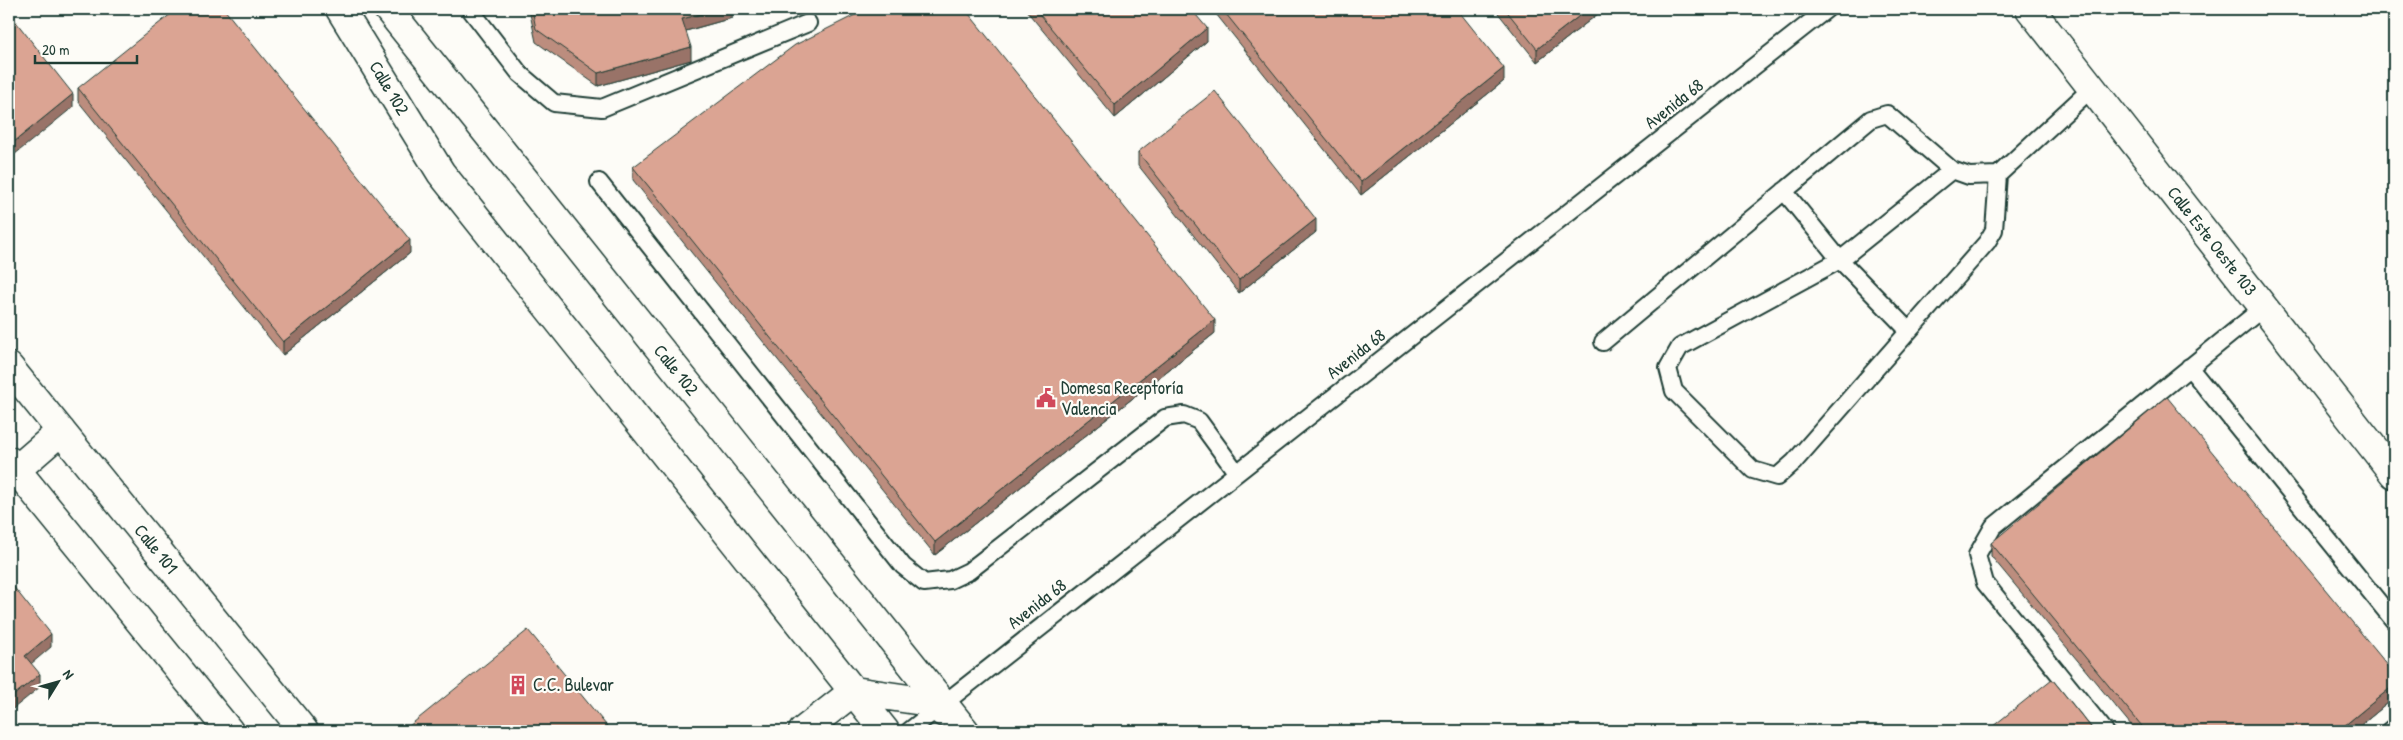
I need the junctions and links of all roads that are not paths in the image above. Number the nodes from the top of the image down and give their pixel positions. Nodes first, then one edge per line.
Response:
1 (340, 9) edge
2 (388, 9) edge
3 (470, 9) edge
4 (1827, 9) edge
5 (2030, 9) edge
6 (808, 23) dead end
7 (2092, 88) junction
8 (1952, 170) junction
9 (1998, 175) junction
10 (600, 182) dead end
11 (1784, 191) junction
12 (1840, 260) junction
13 (2264, 308) junction
14 (1908, 330) junction
15 (1603, 342) dead end
16 (9, 367) edge
17 (2189, 367) junction
18 (61, 431) junction
19 (13, 466) edge
20 (1236, 473) junction
21 (2394, 474) edge
22 (2394, 621) edge
23 (854, 691) junction
24 (943, 704) junction
25 (2394, 727) edge
26 (229, 731) edge
27 (304, 731) edge
28 (803, 731) edge
29 (886, 731) edge
30 (909, 731) edge
31 (942, 731) edge
32 (965, 731) edge
33 (2105, 731) edge
34 (2389, 731) edge

1 - 23 street, Calle 102
2 - 24 street, Calle 102
3 - 6 lane
4 - 20 lane, Avenida 68
5 - 7 street, Calle Este Oeste 103
7 - 9 lane
7 - 13 street, Calle Este Oeste 103
8 - 9 lane
8 - 11 lane
8 - 12 lane
9 - 14 lane
10 - 20 lane
11 - 12 lane
11 - 15 lane
12 - 14 lane
12 - 14 lane
13 - 17 lane
13 - 21 street, Calle Este Oeste 103
16 - 18 street, Calle 101
17 - 22 lane
17 - 33 lane
18 - 19 street
18 - 27 street, Calle 101
19 - 26 street
20 - 24 lane, Avenida 68
23 - 24 street
23 - 28 street
23 - 29 street, Calle 102
24 - 30 lane, Avenida 68
24 - 31 street
24 - 32 street, Calle 102
25 - 34 lane

